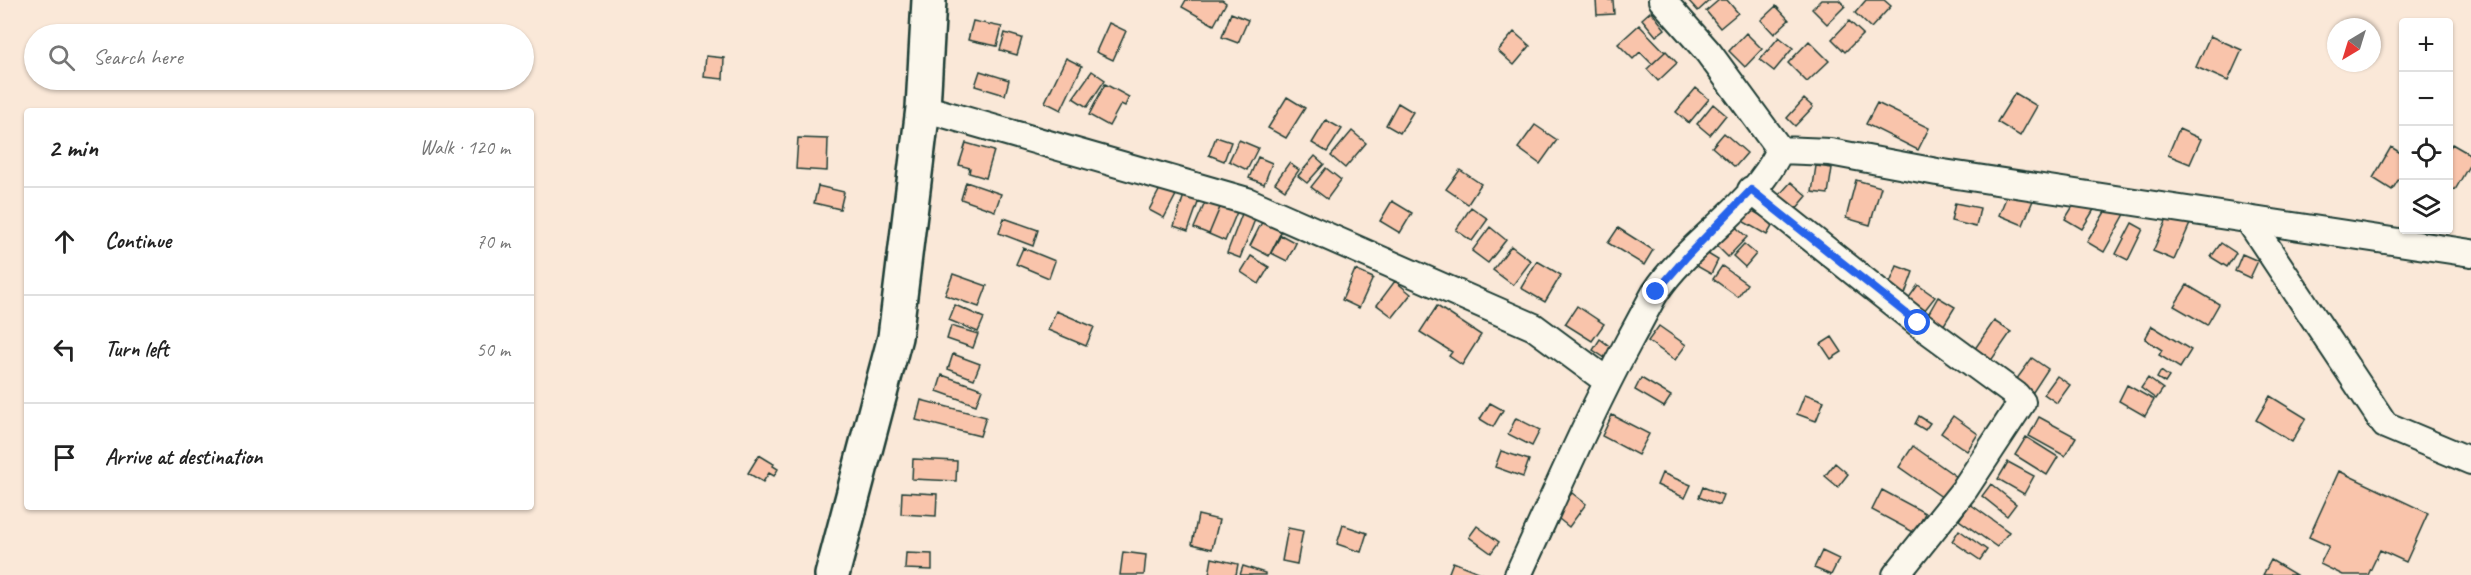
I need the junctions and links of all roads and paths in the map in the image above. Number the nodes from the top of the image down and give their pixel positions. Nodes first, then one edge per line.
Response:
1 (928, 0) edge
2 (1662, 0) edge
3 (923, 108) junction
4 (1779, 150) junction
5 (1751, 190) junction
6 (2248, 219) junction
7 (2471, 253) edge
8 (1607, 381) junction
9 (2471, 461) edge
10 (832, 575) edge
11 (1518, 575) edge
12 (1896, 575) edge

1 - 3 highway
2 - 4 street
3 - 8 street
3 - 10 highway
4 - 5 street
4 - 6 street
5 - 8 street
5 - 12 street
6 - 7 street
6 - 9 street
8 - 11 street

